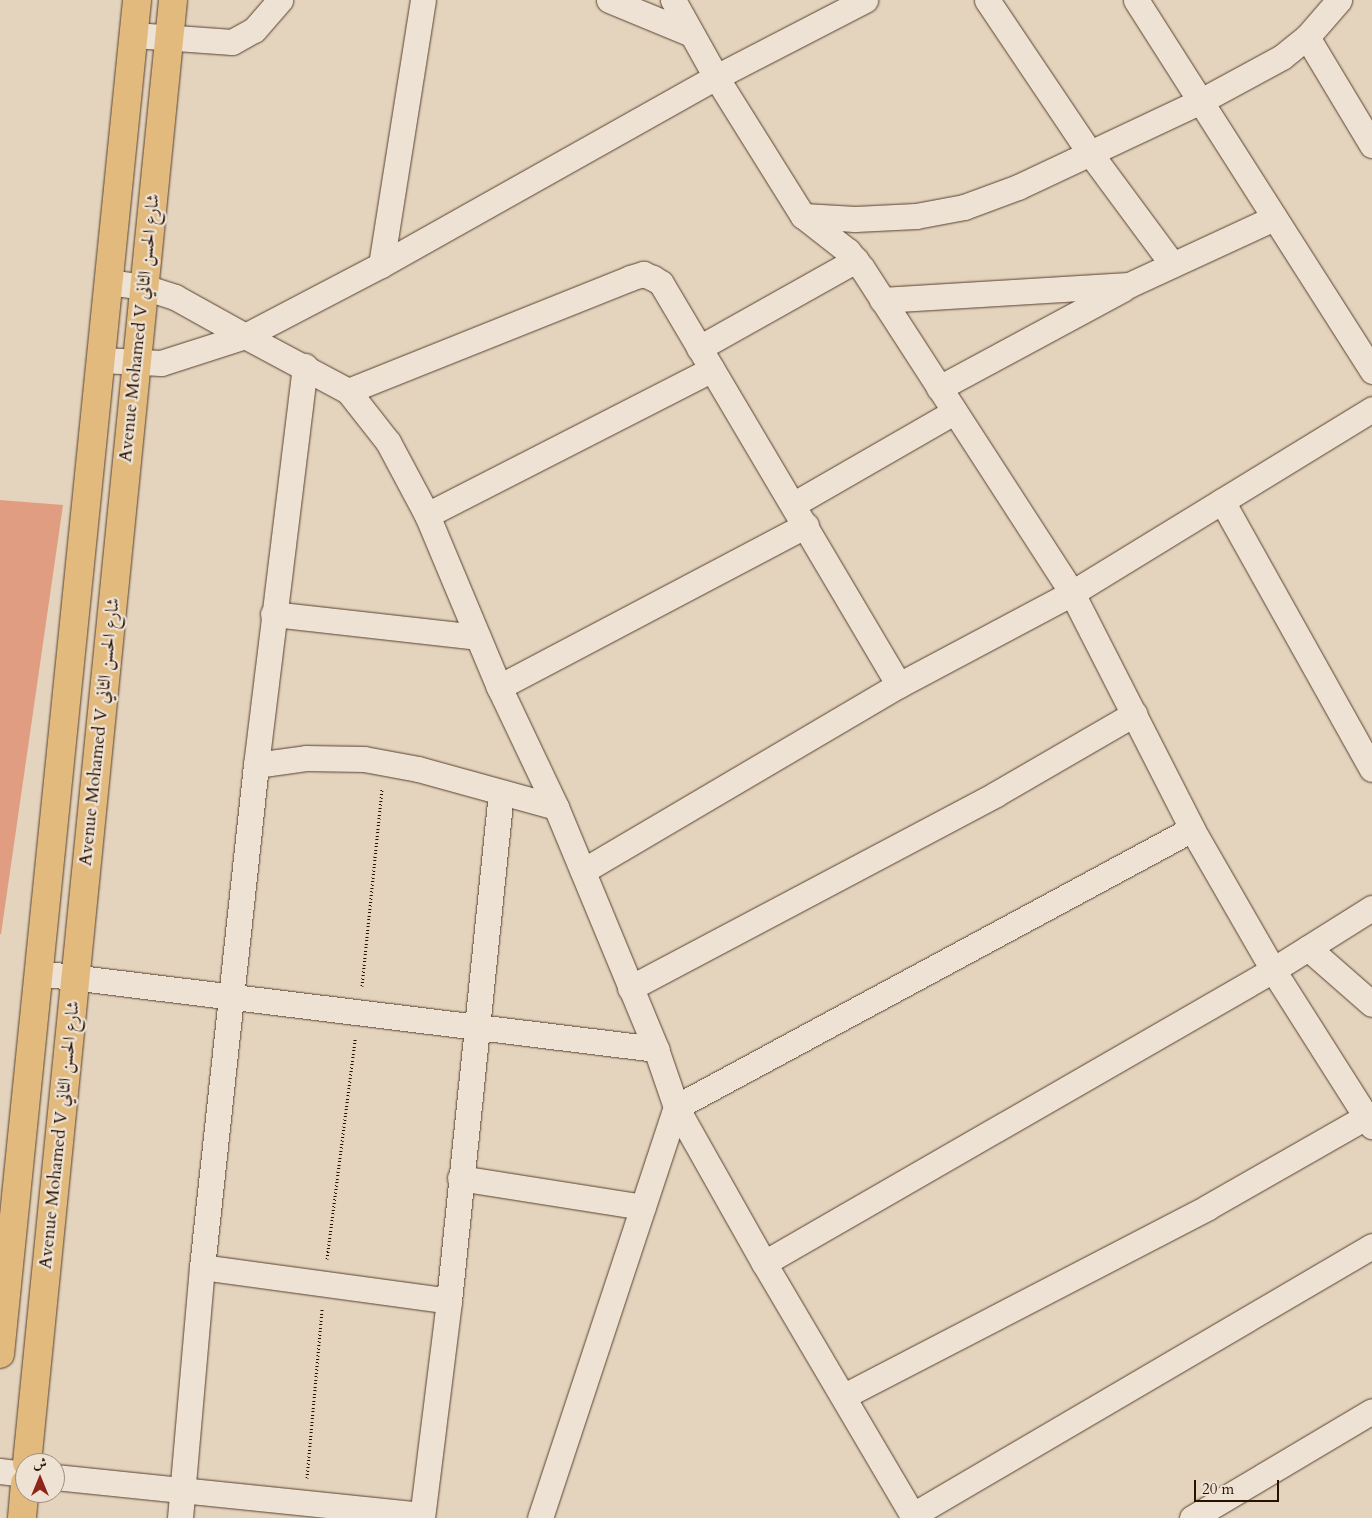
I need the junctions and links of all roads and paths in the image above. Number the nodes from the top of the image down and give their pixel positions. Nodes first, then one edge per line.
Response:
1 (137, 0) edge
2 (173, 0) edge
3 (280, 0) edge
4 (423, 0) edge
5 (609, 0) edge
6 (673, 0) edge
7 (865, 0) edge
8 (987, 0) edge
9 (1136, 0) edge
10 (1339, 0) edge
11 (689, 33) junction
12 (134, 34) junction
13 (169, 37) junction
14 (1307, 37) junction
15 (716, 77) junction
16 (1199, 102) junction
17 (1372, 145) edge
18 (1090, 154) junction
19 (803, 216) junction
20 (1274, 218) junction
21 (856, 260) junction
22 (381, 265) junction
23 (1173, 265) junction
24 (109, 282) junction
25 (1129, 285) junction
26 (144, 287) junction
27 (882, 300) junction
28 (245, 336) junction
29 (699, 348) junction
30 (101, 360) junction
31 (136, 363) junction
32 (305, 366) junction
33 (712, 369) junction
34 (1372, 371) edge
35 (939, 388) junction
36 (348, 391) junction
37 (1372, 409) edge
38 (954, 412) junction
39 (1222, 501) junction
40 (427, 515) junction
41 (800, 515) junction
42 (1072, 593) junction
43 (273, 614) junction
44 (478, 637) junction
45 (899, 686) junction
46 (499, 687) junction
47 (1134, 714) junction
48 (384, 763) junction
49 (256, 765) junction
50 (1372, 769) edge
51 (501, 792) junction
52 (556, 807) junction
53 (1192, 830) junction
54 (583, 871) junction
55 (1372, 908) edge
56 (1308, 948) junction
57 (1273, 970) junction
58 (39, 973) junction
59 (75, 977) junction
60 (630, 988) junction
61 (231, 997) junction
62 (1372, 1004) edge
63 (359, 1012) junction
64 (475, 1026) junction
65 (656, 1049) junction
66 (676, 1107) junction
67 (1369, 1121) edge
68 (460, 1178) junction
69 (643, 1207) junction
70 (1372, 1246) edge
71 (764, 1263) junction
72 (202, 1267) junction
73 (449, 1301) junction
74 (0, 1354) edge
75 (844, 1396) junction
76 (1372, 1411) edge
77 (28, 1453) edge
78 (0, 1471) edge
79 (15, 1473) edge
80 (65, 1478) edge
81 (183, 1490) junction
82 (23, 1503) edge
83 (422, 1516) edge
84 (914, 1516) edge
85 (22, 1518) edge
86 (180, 1518) edge
87 (540, 1518) edge
88 (1192, 1518) edge

1 - 12 highway, Avenue Mohamed V شارع الحسن الثاني
2 - 13 highway, Avenue Mohamed V شارع الحسن الثاني
3 - 13 street
4 - 22 street
5 - 11 street
6 - 11 street
7 - 15 street
8 - 18 street
9 - 16 street
10 - 14 street
11 - 15 street
12 - 13 street
12 - 24 highway, Avenue Mohamed V شارع الحسن الثاني
13 - 26 highway, Avenue Mohamed V شارع الحسن الثاني
14 - 16 street
14 - 17 street
15 - 19 street
15 - 22 street
16 - 18 street
16 - 20 street
18 - 19 street
18 - 23 street
19 - 21 street
20 - 23 street
20 - 34 street
21 - 27 street
21 - 29 street
22 - 28 street
23 - 25 street
24 - 26 street
24 - 30 highway, Avenue Mohamed V شارع الحسن الثاني
25 - 27 street
25 - 35 street
26 - 28 street
26 - 31 highway, Avenue Mohamed V شارع الحسن الثاني
27 - 35 street
28 - 31 street
28 - 32 street
29 - 33 street
29 - 36 street
30 - 31 street
30 - 58 highway, Avenue Mohamed V شارع الحسن الثاني
31 - 59 highway, Avenue Mohamed V شارع الحسن الثاني
32 - 36 street
32 - 43 street
33 - 40 street
33 - 41 street
35 - 38 street
36 - 40 street
37 - 39 street
38 - 41 street
38 - 42 street
39 - 42 street
39 - 50 street
40 - 44 street
41 - 45 street
41 - 46 street
42 - 45 street
42 - 47 street
43 - 44 street
43 - 49 street
44 - 46 street
45 - 54 street
46 - 52 street
47 - 53 street
47 - 60 street
48 - 49 street
48 - 51 street
48 - 63 path
49 - 61 street
51 - 52 street
51 - 64 street
52 - 54 street
53 - 57 street
53 - 66 street
54 - 60 street
55 - 56 street
56 - 57 street
56 - 62 street
57 - 67 street
57 - 71 street
58 - 59 street
58 - 74 highway, Avenue Mohamed V شارع الحسن الثاني
59 - 61 street
59 - 77 highway, Avenue Mohamed V شارع الحسن الثاني
60 - 65 street
61 - 63 street
61 - 72 street
63 - 64 street
64 - 65 street
64 - 68 street
65 - 66 street
66 - 69 street
66 - 71 street
67 - 75 street
68 - 69 street
68 - 73 street
69 - 87 street
70 - 84 street
71 - 75 street
72 - 73 street
72 - 81 street
73 - 83 street
75 - 84 street
76 - 88 street
78 - 79 street
80 - 81 street
81 - 83 street
81 - 86 street
82 - 85 highway

